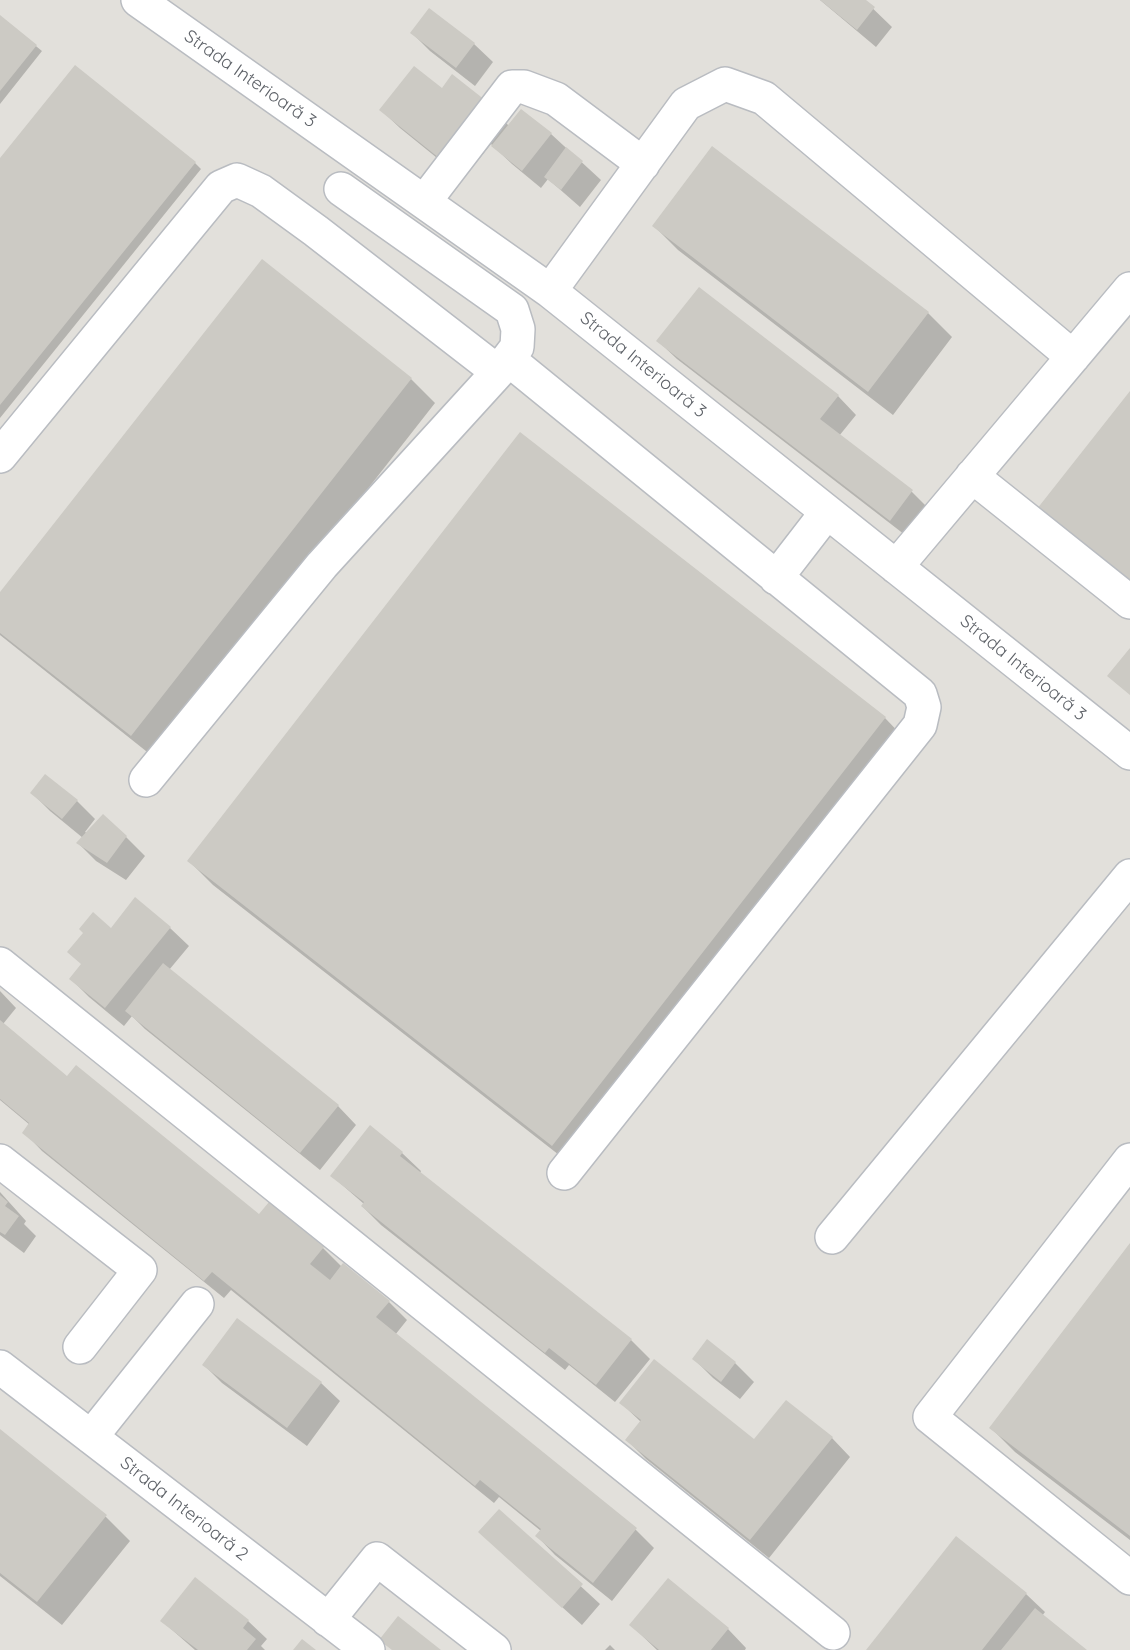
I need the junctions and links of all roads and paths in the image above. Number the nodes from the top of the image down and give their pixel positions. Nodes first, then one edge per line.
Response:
1 (138, 0) edge
2 (356, 154) junction
3 (643, 164) junction
4 (341, 189) junction
5 (424, 202) junction
6 (316, 231) junction
7 (1130, 289) edge
8 (550, 291) junction
9 (1073, 357) junction
10 (503, 366) junction
11 (0, 456) edge
12 (972, 476) junction
13 (827, 512) junction
14 (896, 567) junction
15 (776, 578) junction
16 (1130, 602) edge
17 (1130, 753) edge
18 (146, 780) dead end
19 (1130, 876) edge
20 (0, 964) edge
21 (1130, 1160) edge
22 (0, 1161) edge
23 (564, 1173) dead end
24 (832, 1237) dead end
25 (197, 1304) dead end
26 (80, 1347) dead end
27 (0, 1367) edge
28 (91, 1437) junction
29 (1130, 1578) edge
30 (328, 1620) junction
31 (833, 1633) dead end
32 (368, 1650) edge
33 (494, 1650) edge

1 - 2 lane, Strada Interioară 3
2 - 4 lane
2 - 5 lane, Strada Interioară 3
3 - 5 lane
3 - 8 lane
3 - 9 lane
4 - 6 lane
4 - 10 lane
5 - 8 lane, Strada Interioară 3
6 - 10 lane
6 - 11 lane
7 - 9 lane
8 - 13 lane, Strada Interioară 3
9 - 12 lane
10 - 15 lane
10 - 18 lane
12 - 14 lane
12 - 16 lane
13 - 14 lane, Strada Interioară 3
13 - 15 lane
14 - 17 lane, Strada Interioară 3
15 - 23 lane
19 - 24 lane
20 - 31 lane
21 - 29 lane
22 - 26 lane
25 - 28 lane
27 - 28 lane, Strada Interioară 2
28 - 30 lane, Strada Interioară 2
30 - 32 lane, Strada Interioară 2
30 - 33 lane

